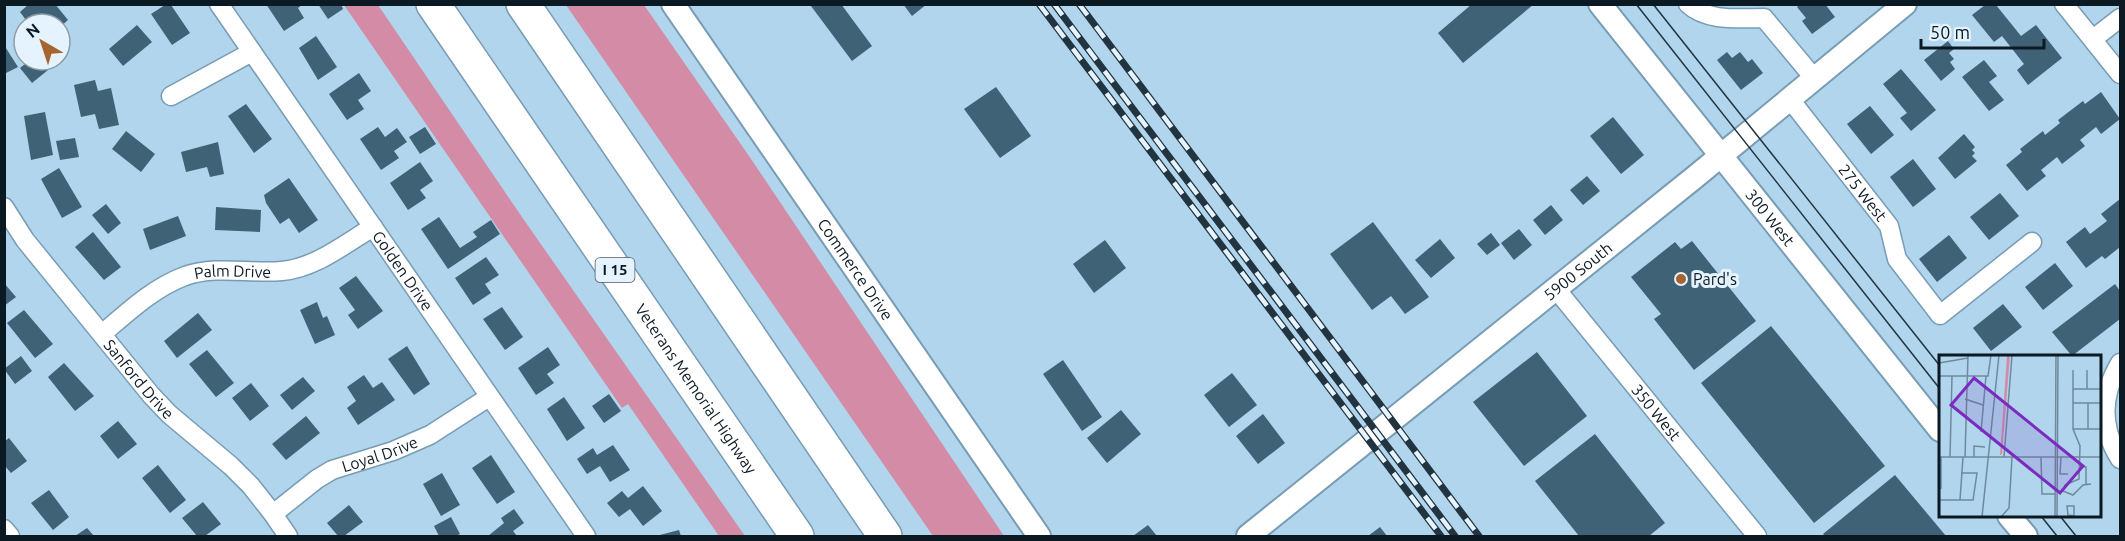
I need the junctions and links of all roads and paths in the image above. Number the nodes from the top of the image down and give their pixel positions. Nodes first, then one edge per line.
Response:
1 (219, 4) edge
2 (433, 4) edge
3 (523, 4) edge
4 (673, 4) edge
5 (1600, 4) edge
6 (1688, 4) edge
7 (1905, 4) edge
8 (2064, 4) edge
9 (2121, 18) edge
10 (2093, 39) junction
11 (252, 52) junction
12 (2121, 74) edge
13 (1814, 78) junction
14 (171, 96) dead end
15 (1789, 98) junction
16 (1720, 155) junction
17 (4, 207) edge
18 (373, 227) junction
19 (2032, 242) dead end
20 (1556, 289) junction
21 (102, 334) junction
22 (2121, 363) edge
23 (489, 397) junction
24 (1939, 428) edge
25 (2121, 459) edge
26 (273, 514) junction
27 (2010, 517) edge
28 (4, 529) edge
29 (10, 537) edge
30 (288, 537) edge
31 (586, 537) edge
32 (797, 537) edge
33 (885, 537) edge
34 (1039, 537) edge
35 (1248, 537) edge
36 (1757, 537) edge
37 (2026, 537) edge

1 - 11 street, Golden Drive
2 - 32 highway, Veterans Memorial Highway / I 15
3 - 33 highway
4 - 34 street, Commerce Drive
5 - 16 street, 300 West
6 - 13 street
7 - 13 street, 5900 South
8 - 10 street
9 - 10 street
10 - 12 street
11 - 14 street
11 - 18 street, Golden Drive
13 - 15 street, 5900 South
15 - 16 street, 5900 South
15 - 19 street, 275 West
16 - 20 street, 5900 South
16 - 24 street, 300 West
17 - 21 street, Sanford Drive
18 - 21 street, Palm Drive
18 - 23 street, Golden Drive
20 - 35 street, 5900 South
20 - 36 street, 350 West
21 - 26 street, Sanford Drive
22 - 25 street
23 - 26 street, Loyal Drive
23 - 31 street, Golden Drive
26 - 30 street, Sanford Drive
27 - 37 street
28 - 29 street

